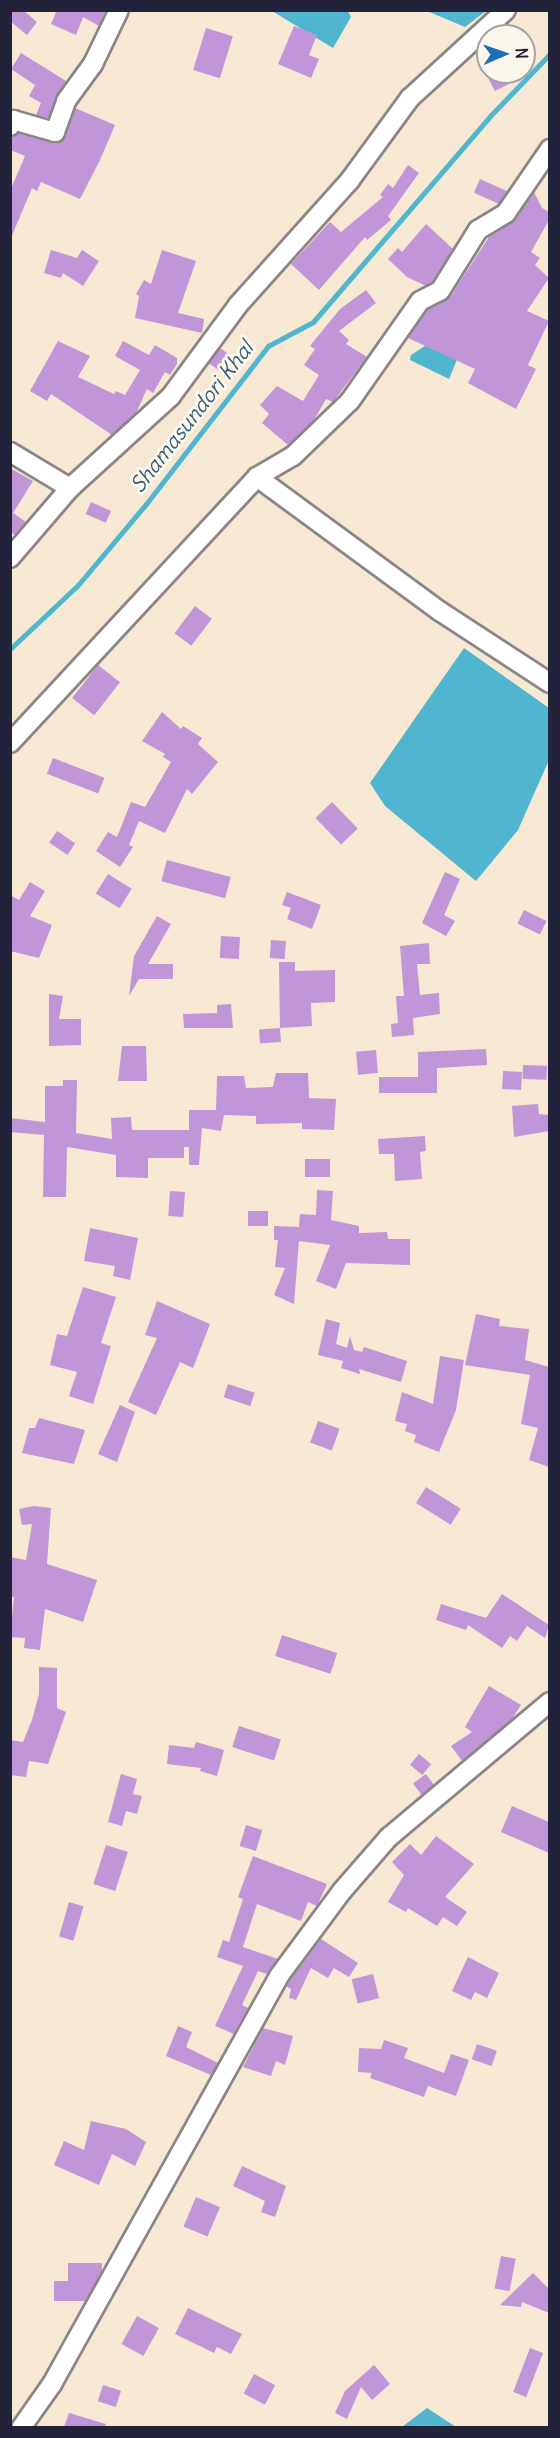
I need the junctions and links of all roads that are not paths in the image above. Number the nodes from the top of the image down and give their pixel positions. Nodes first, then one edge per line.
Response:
1 (119, 10) edge
2 (506, 10) edge
3 (10, 126) edge
4 (549, 149) edge
5 (10, 452) edge
6 (257, 477) junction
7 (70, 488) junction
8 (10, 558) edge
9 (549, 683) edge
10 (10, 743) edge
11 (549, 1702) edge
12 (21, 2427) edge

1 - 3 street
2 - 7 street
4 - 6 street
5 - 7 street
6 - 9 street
6 - 10 street
7 - 8 street
11 - 12 street

